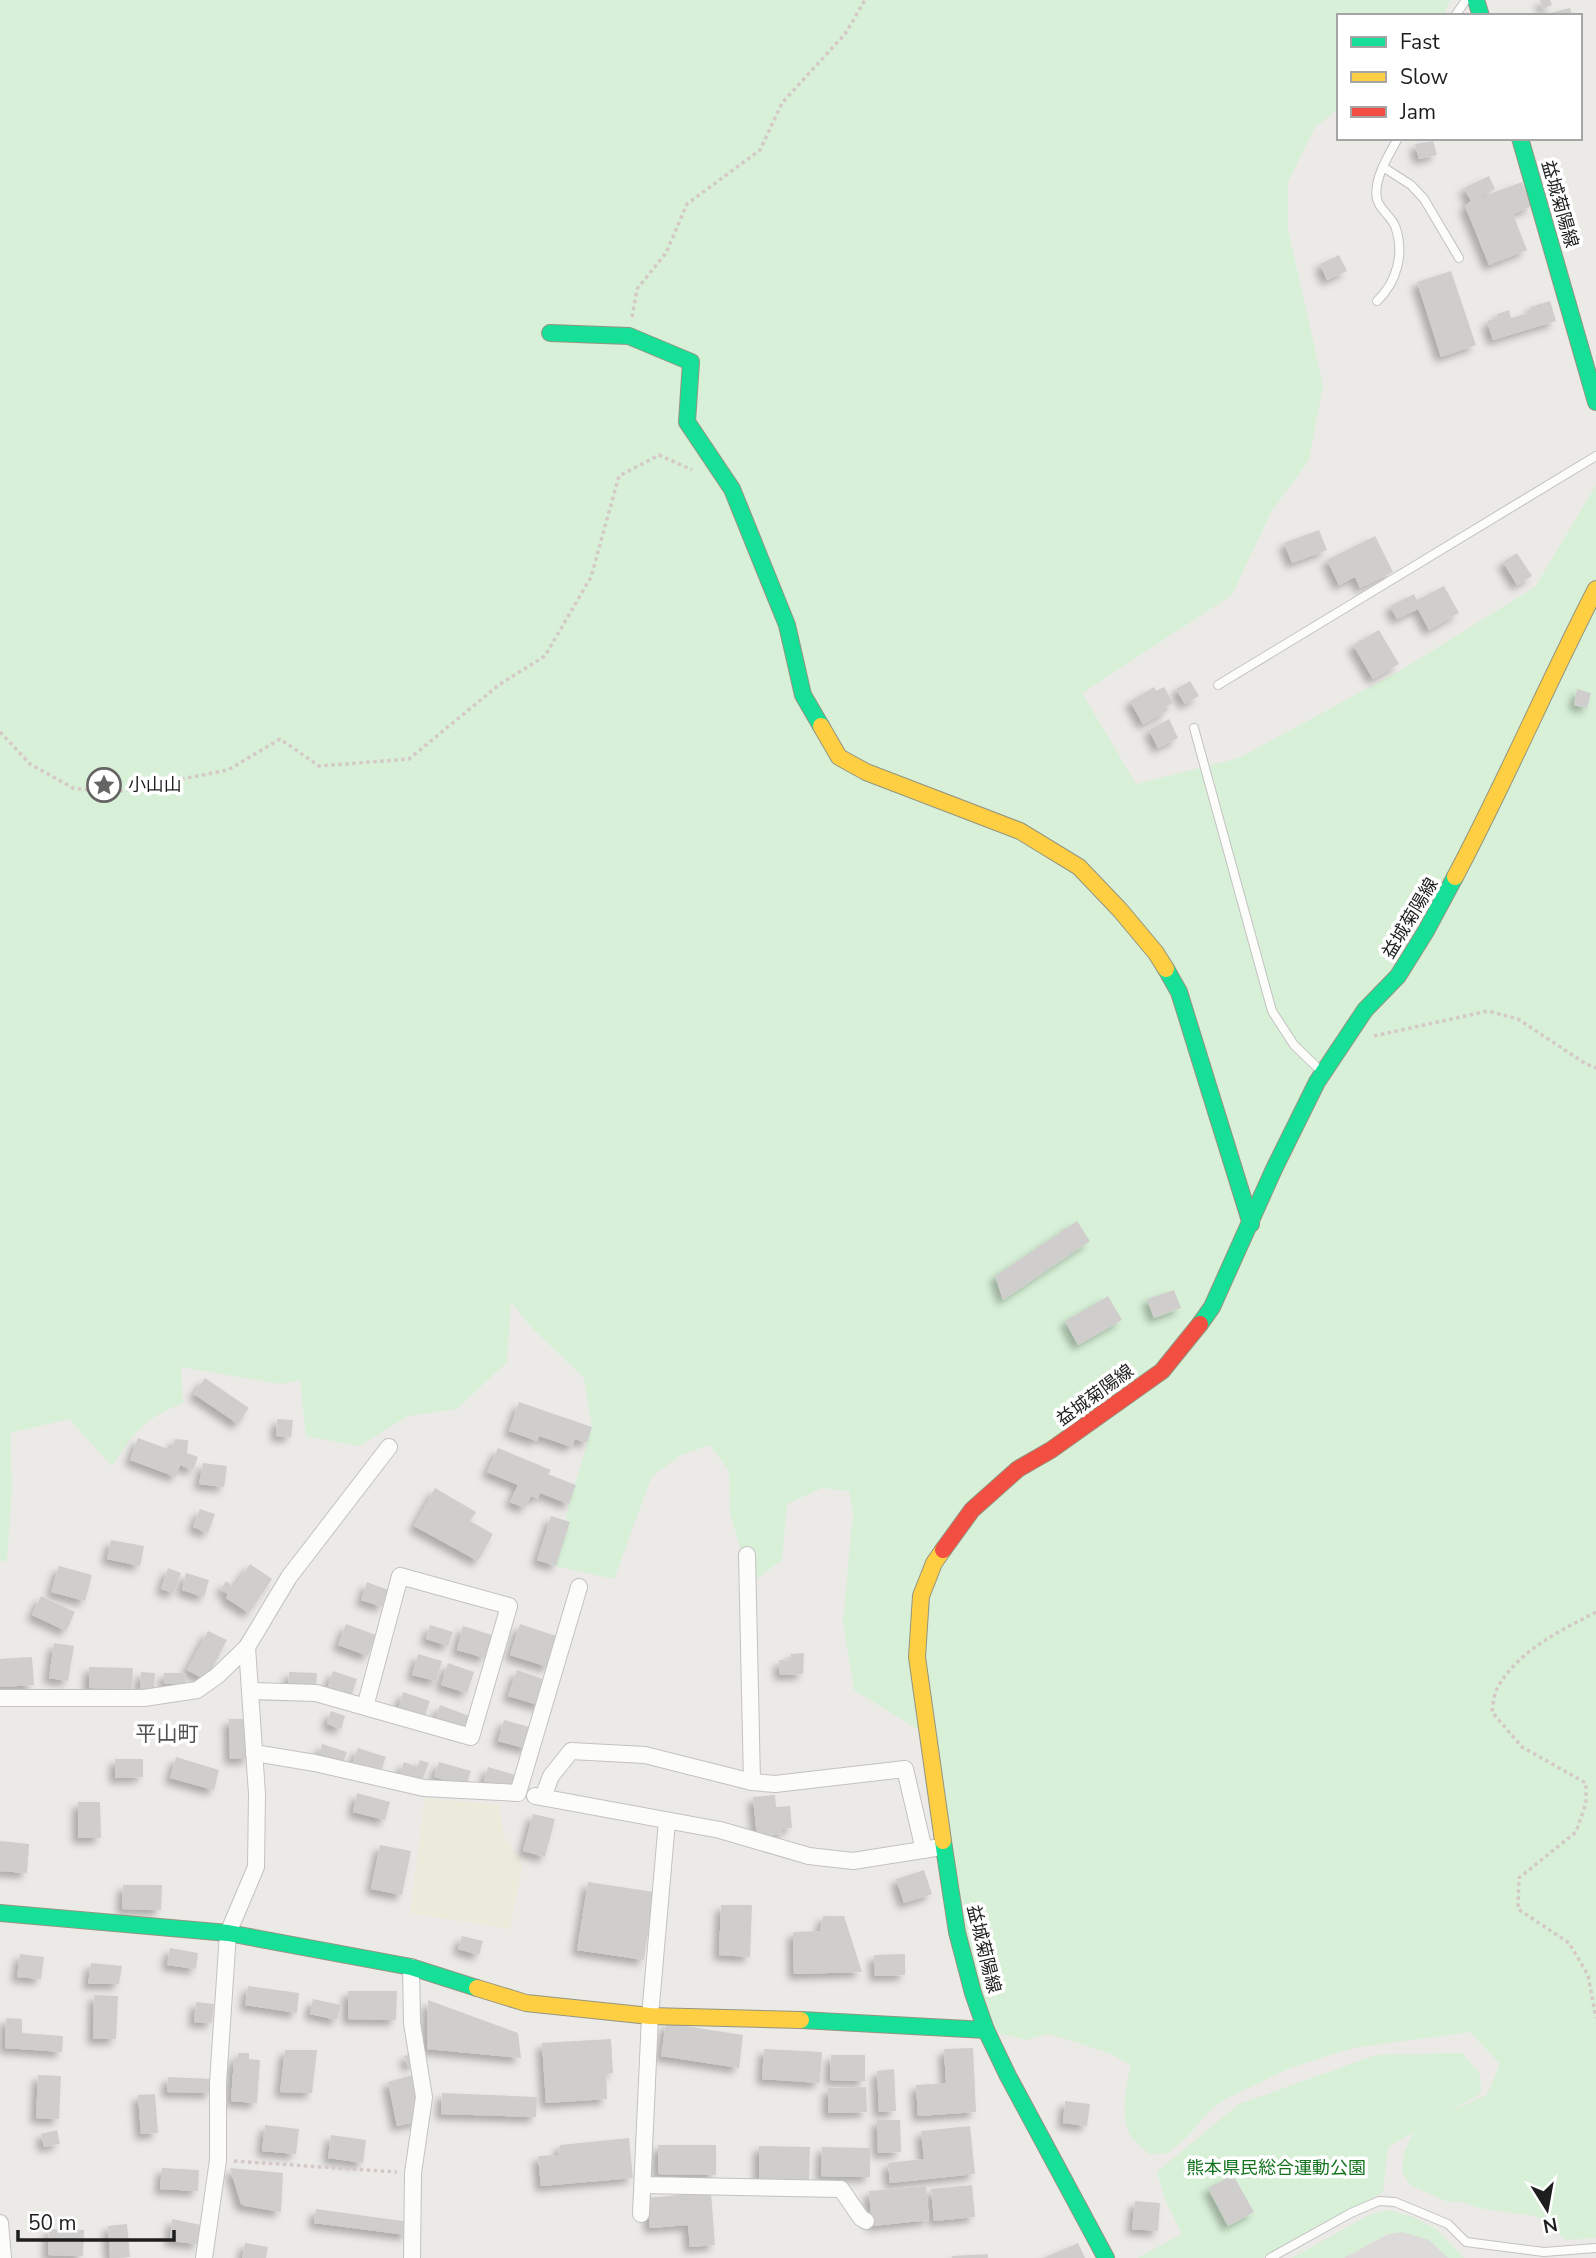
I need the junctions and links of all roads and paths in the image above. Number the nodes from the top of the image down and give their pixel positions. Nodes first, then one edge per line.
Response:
1 (865, 0) edge
2 (1397, 140) edge
3 (1521, 140) edge
4 (1383, 167) junction
5 (1459, 258) dead end
6 (1377, 301) dead end
7 (550, 333) dead end
8 (629, 336) junction
9 (1596, 402) edge
10 (1596, 456) edge
11 (695, 472) dead end
12 (1596, 589) edge
13 (1218, 685) dead end
14 (1194, 727) dead end
15 (0, 732) edge
16 (1346, 1042) junction
17 (1596, 1068) edge
18 (1323, 1073) junction
19 (1251, 1224) junction
20 (389, 1447) dead end
21 (747, 1555) dead end
22 (579, 1587) dead end
23 (1596, 1612) edge
24 (247, 1647) junction
25 (250, 1691) junction
26 (0, 1698) edge
27 (365, 1707) junction
28 (254, 1753) junction
29 (752, 1782) junction
30 (519, 1793) junction
31 (543, 1797) junction
32 (667, 1821) junction
33 (943, 1847) junction
34 (924, 1850) junction
35 (0, 1913) edge
36 (228, 1933) junction
37 (411, 1967) junction
38 (650, 2016) junction
39 (1596, 2018) edge
40 (986, 2030) junction
41 (218, 2160) junction
42 (413, 2173) junction
43 (643, 2185) junction
44 (641, 2214) dead end
45 (866, 2221) dead end
46 (0, 2223) edge
47 (1596, 2248) edge
48 (3, 2258) edge
49 (204, 2258) edge
50 (412, 2258) edge
51 (1106, 2258) edge
52 (1270, 2258) edge

1 - 8 path
2 - 4 lane
3 - 9 street, 益城菊陽線
4 - 5 lane
4 - 6 lane
7 - 8 street
8 - 19 street
10 - 13 lane
11 - 15 path
12 - 16 street, 益城菊陽線
14 - 18 lane
16 - 17 path
16 - 18 street, 益城菊陽線
18 - 19 street, 益城菊陽線
19 - 33 street, 益城菊陽線
20 - 24 street
21 - 29 street
22 - 30 street
23 - 39 path
24 - 25 street
24 - 26 street
25 - 27 street
25 - 28 street
27 - 27 street
28 - 30 street
28 - 36 street
29 - 31 street
29 - 34 street
30 - 31 street
31 - 32 street
32 - 34 street
32 - 38 street
33 - 34 street
33 - 40 street, 益城菊陽線
35 - 36 street
36 - 37 street
36 - 41 street
37 - 38 street
37 - 42 street
38 - 40 street
38 - 43 street
40 - 51 street, 益城菊陽線
41 - 42 path
41 - 49 street
42 - 50 street
43 - 44 street
43 - 45 street
46 - 48 street
47 - 52 lane

